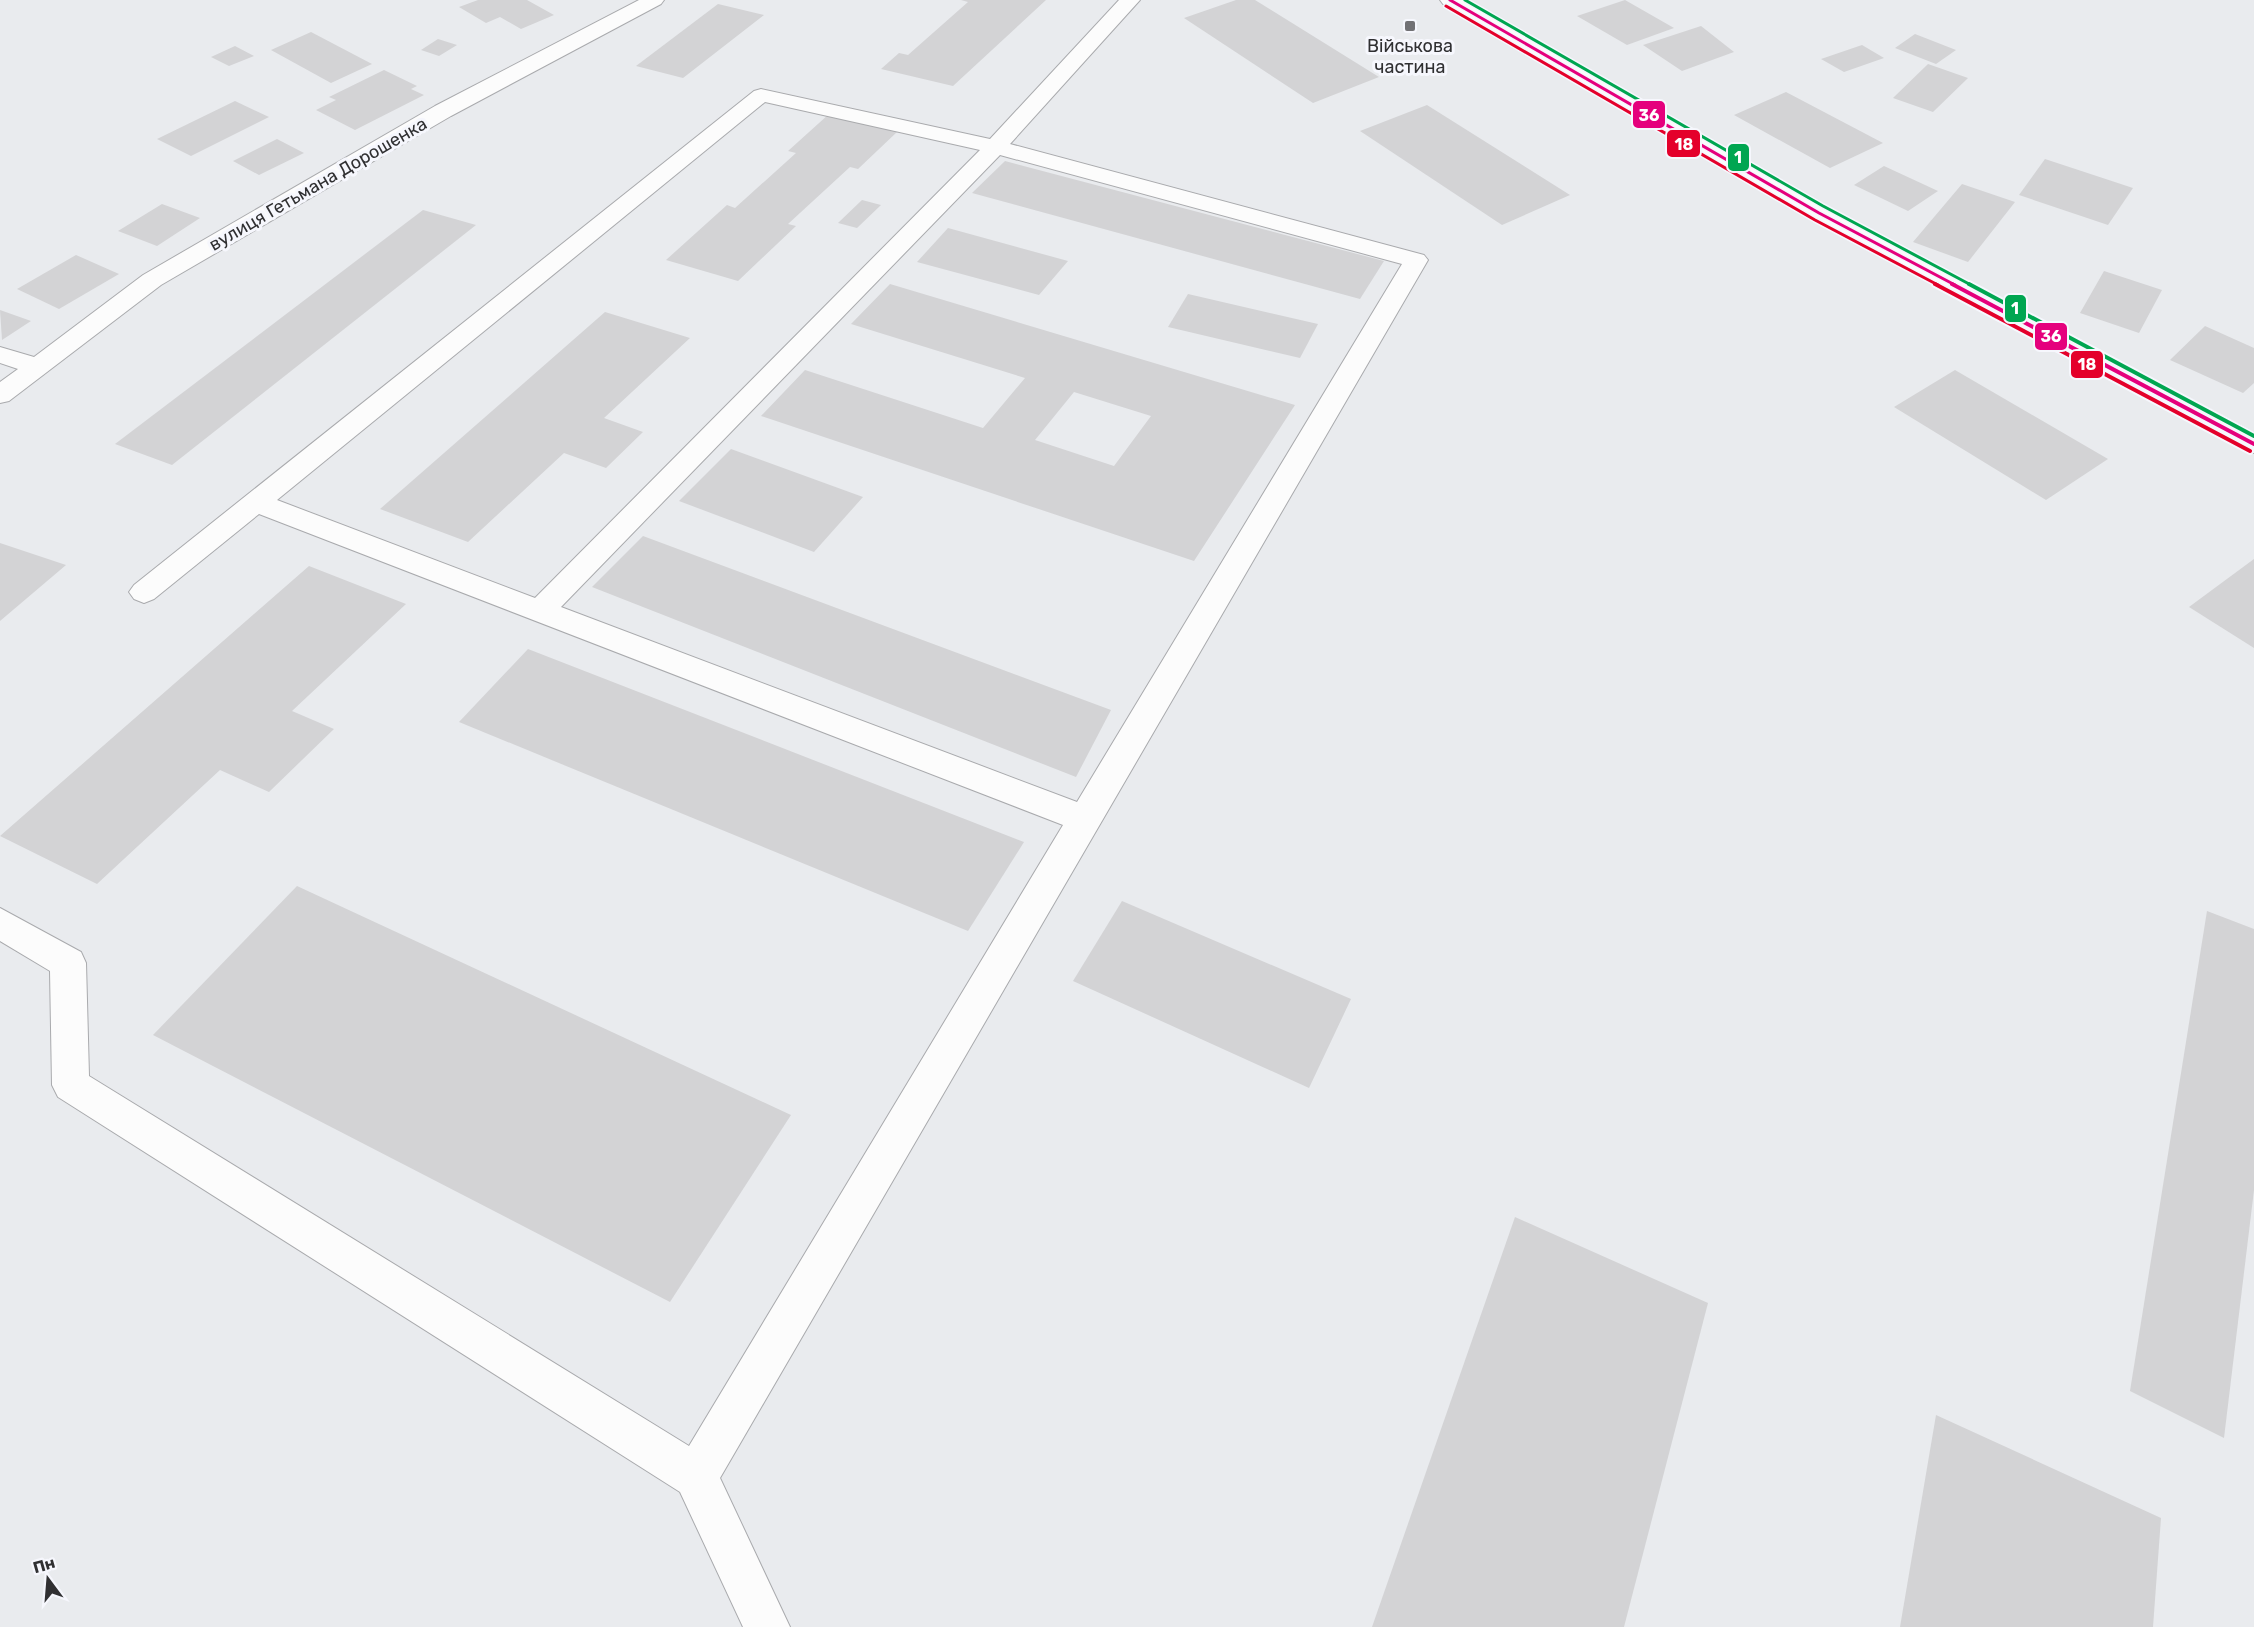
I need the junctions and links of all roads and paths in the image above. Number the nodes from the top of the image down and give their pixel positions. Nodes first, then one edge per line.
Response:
1 (654, 0) edge
2 (1130, 0) edge
3 (1450, 0) edge
4 (994, 147) junction
5 (0, 355) edge
6 (38, 366) junction
7 (0, 395) edge
8 (2254, 444) edge
9 (255, 502) junction
10 (144, 592) dead end
11 (539, 612) junction
12 (1084, 819) junction
13 (0, 923) edge
14 (696, 1476) junction
15 (766, 1627) edge

1 - 6 main road, вулиця Гетьмана Дорошенка
2 - 4 main road
3 - 8 main road
4 - 9 main road
4 - 11 main road
4 - 12 main road
5 - 6 main road
6 - 7 main road, вулиця Гетьмана Дорошенка
9 - 10 main road
9 - 11 main road
11 - 12 main road
12 - 14 main road
13 - 14 main road
14 - 15 main road

